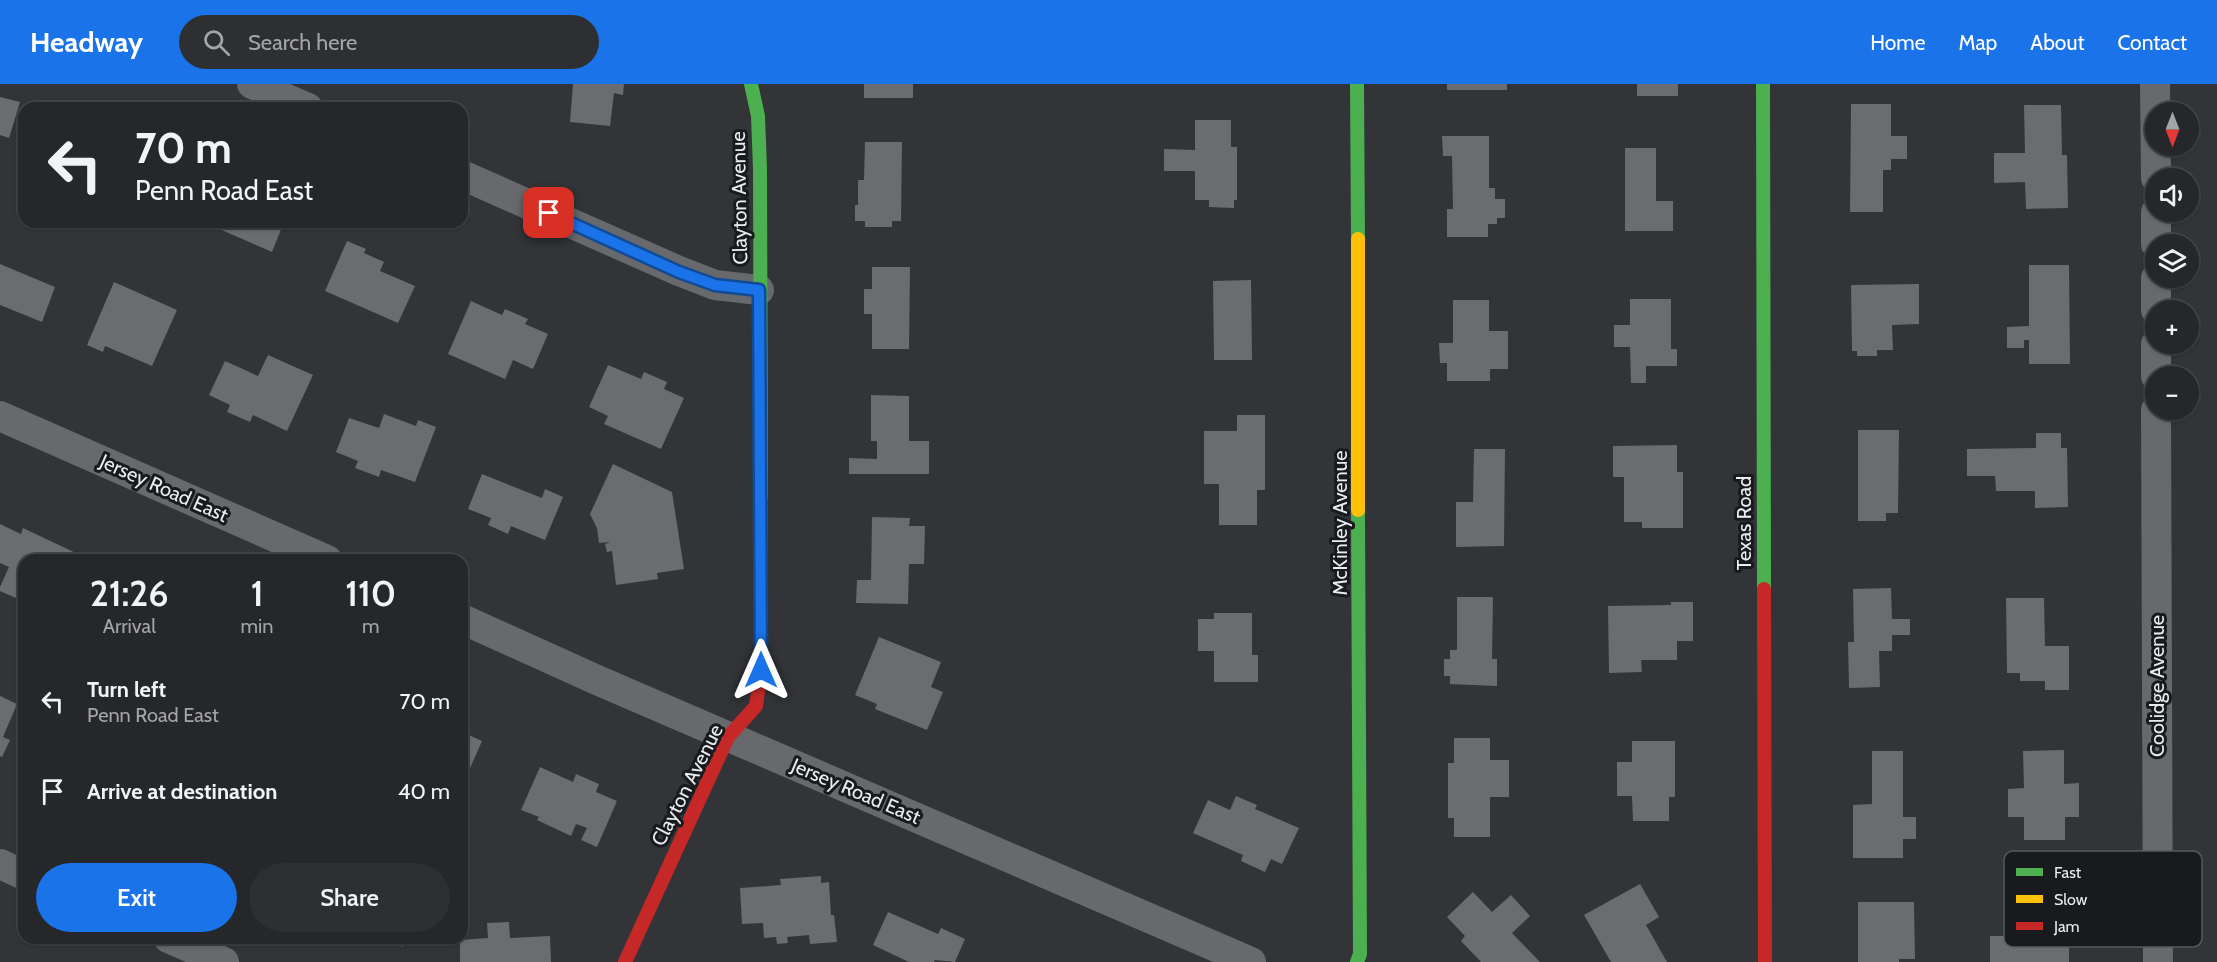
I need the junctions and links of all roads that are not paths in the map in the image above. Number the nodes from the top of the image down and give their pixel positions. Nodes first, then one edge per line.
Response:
1 (252, 84) edge
2 (751, 84) edge
3 (1358, 84) edge
4 (1763, 84) edge
5 (2155, 84) edge
6 (294, 102) edge
7 (2156, 168) edge
8 (468, 178) edge
9 (759, 290) junction
10 (0, 416) edge
11 (2156, 420) edge
12 (313, 554) edge
13 (468, 622) edge
14 (728, 737) junction
15 (2158, 851) edge
16 (0, 864) edge
17 (18, 872) edge
18 (182, 944) edge
19 (2158, 947) edge
20 (224, 962) edge
21 (625, 962) edge
22 (1251, 962) edge
23 (1357, 962) edge
24 (1765, 962) edge
25 (2158, 962) edge

1 - 6 street
2 - 9 street, Clayton Avenue
3 - 23 street, McKinley Avenue
4 - 24 street, Texas Road
5 - 7 street
8 - 9 street
9 - 14 street, Clayton Avenue
10 - 12 street, Jersey Road East
11 - 15 street, Coolidge Avenue
13 - 14 street, Jersey Road East
14 - 21 street, Clayton Avenue
14 - 22 street, Jersey Road East
16 - 17 street
18 - 20 street
19 - 25 street, Coolidge Avenue

